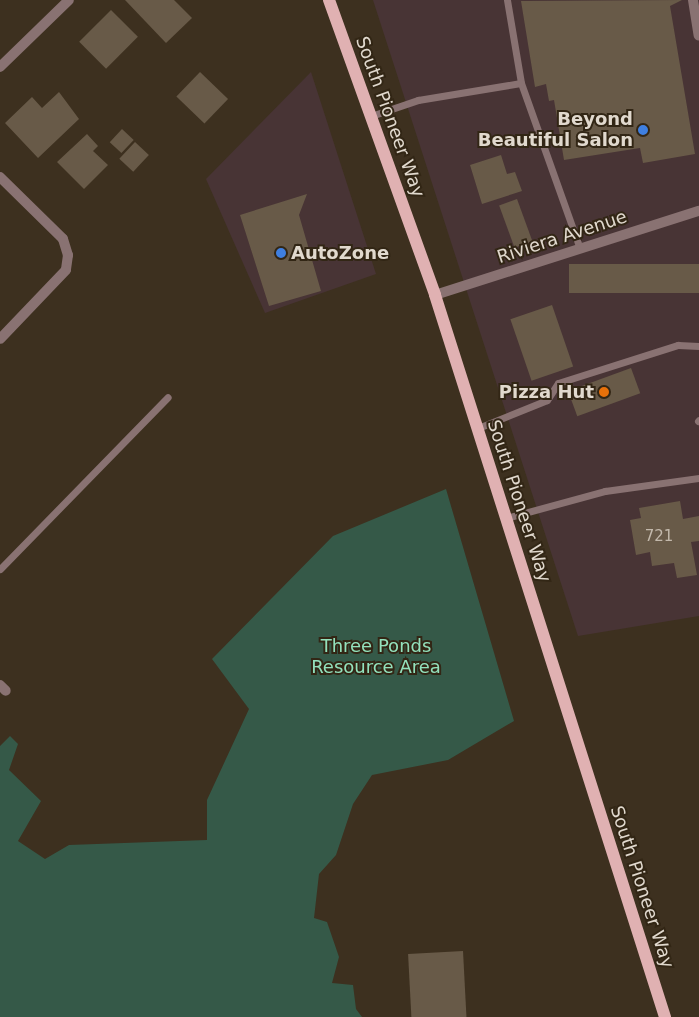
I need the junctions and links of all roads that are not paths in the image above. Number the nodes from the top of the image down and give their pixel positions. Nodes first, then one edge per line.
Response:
1 (69, 0) edge
2 (329, 0) edge
3 (507, 0) edge
4 (693, 0) edge
5 (699, 36) edge
6 (0, 68) edge
7 (521, 83) junction
8 (371, 116) junction
9 (0, 177) edge
10 (699, 211) edge
11 (580, 249) junction
12 (435, 295) junction
13 (0, 339) edge
14 (699, 346) edge
15 (168, 397) dead end
16 (478, 428) junction
17 (699, 478) edge
18 (506, 518) junction
19 (0, 569) edge
20 (665, 1017) edge

1 - 6 street
2 - 8 main road, South Pioneer Way
3 - 7 lane
4 - 5 street
7 - 8 lane
7 - 11 lane
8 - 12 main road, South Pioneer Way
9 - 13 street
10 - 11 street, Riviera Avenue
11 - 12 street, Riviera Avenue
12 - 16 main road, South Pioneer Way
14 - 16 lane
15 - 19 lane
16 - 18 main road, South Pioneer Way
17 - 18 lane
18 - 20 main road, South Pioneer Way

